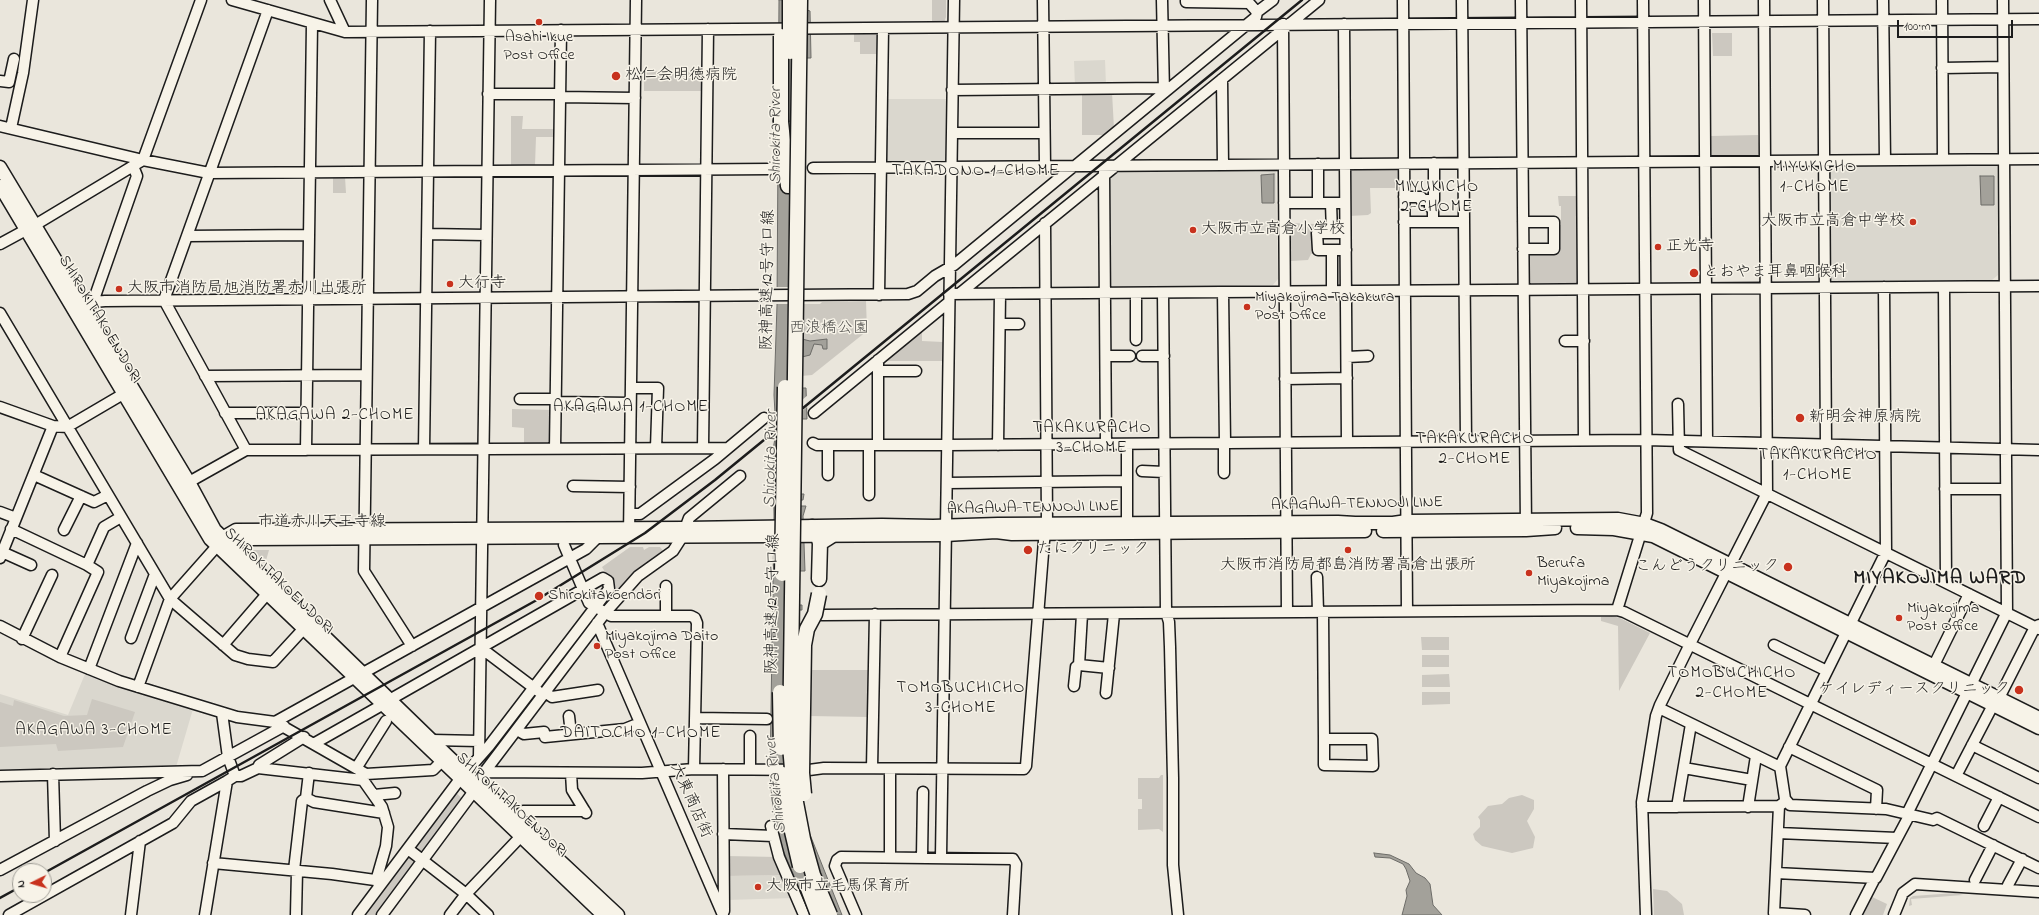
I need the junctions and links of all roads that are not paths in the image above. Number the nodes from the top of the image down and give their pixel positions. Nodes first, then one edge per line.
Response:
1 (33, 0) edge
2 (200, 0) edge
3 (232, 0) edge
4 (330, 0) edge
5 (372, 0) edge
6 (490, 0) edge
7 (636, 0) edge
8 (780, 0) edge
9 (790, 0) edge
10 (800, 0) edge
11 (954, 0) edge
12 (1043, 0) edge
13 (1162, 0) edge
14 (1186, 0) edge
15 (1273, 0) edge
16 (1319, 0) edge
17 (1403, 0) edge
18 (1462, 0) edge
19 (1522, 0) edge
20 (1581, 0) edge
21 (1643, 0) edge
22 (1704, 0) edge
23 (1764, 0) edge
24 (1823, 0) edge
25 (1883, 0) edge
26 (1942, 0) edge
27 (2002, 0) edge
28 (268, 10) junction
29 (1257, 12) junction
30 (1942, 19) junction
31 (2003, 19) junction
32 (2039, 19) edge
33 (1823, 20) junction
34 (1883, 20) junction
35 (1704, 21) junction
36 (1764, 21) junction
37 (1581, 22) junction
38 (1643, 22) junction
39 (1462, 23) junction
40 (1522, 23) junction
41 (312, 24) junction
42 (1344, 24) junction
43 (1403, 24) junction
44 (1162, 25) junction
45 (1247, 25) junction
46 (1043, 26) junction
47 (1285, 26) junction
48 (954, 27) junction
49 (883, 28) junction
50 (636, 29) junction
51 (708, 29) junction
52 (560, 30) junction
53 (371, 31) junction
54 (430, 31) junction
55 (489, 31) junction
56 (345, 32) junction
57 (14, 59) dead end
58 (2003, 67) junction
59 (1942, 68) junction
60 (1222, 79) junction
61 (0, 82) edge
62 (952, 90) junction
63 (1044, 90) junction
64 (1164, 90) junction
65 (488, 94) junction
66 (560, 96) junction
67 (635, 98) junction
68 (0, 126) edge
69 (11, 128) junction
70 (952, 133) junction
71 (1044, 133) junction
72 (2004, 159) junction
73 (2039, 159) edge
74 (143, 160) junction
75 (1824, 160) junction
76 (1885, 160) junction
77 (1943, 160) junction
78 (1705, 161) junction
79 (1764, 161) junction
80 (1582, 162) junction
81 (1644, 162) junction
82 (1434, 163) junction
83 (1463, 163) junction
84 (1523, 163) junction
85 (1284, 164) junction
86 (1318, 164) junction
87 (1345, 164) junction
88 (1404, 164) junction
89 (1223, 165) junction
90 (133, 166) junction
91 (1045, 166) junction
92 (1074, 166) junction
93 (1116, 166) junction
94 (0, 167) edge
95 (952, 167) junction
96 (813, 168) dead end
97 (881, 168) junction
98 (634, 169) junction
99 (707, 169) junction
100 (771, 169) dead end
101 (487, 170) junction
102 (559, 170) junction
103 (1104, 170) junction
104 (369, 171) junction
105 (428, 171) junction
106 (310, 172) junction
107 (209, 173) junction
108 (0, 186) edge
109 (788, 186) junction
110 (1404, 197) junction
111 (1430, 200) junction
112 (1284, 203) junction
113 (1318, 203) junction
114 (1331, 203) junction
115 (1345, 203) junction
116 (1404, 222) junction
117 (1433, 222) junction
118 (1464, 222) junction
119 (1523, 222) junction
120 (1045, 224) junction
121 (31, 228) junction
122 (1332, 233) junction
123 (1345, 233) junction
124 (428, 234) junction
125 (309, 235) junction
126 (486, 235) junction
127 (187, 236) junction
128 (0, 244) edge
129 (1523, 249) junction
130 (1332, 250) junction
131 (1346, 250) junction
132 (950, 267) junction
133 (2005, 286) junction
134 (2039, 286) edge
135 (1884, 287) junction
136 (1944, 287) junction
137 (1766, 288) junction
138 (1825, 288) junction
139 (1645, 289) junction
140 (1706, 289) junction
141 (1465, 290) junction
142 (1524, 290) junction
143 (1583, 290) junction
144 (1332, 291) junction
145 (1346, 291) junction
146 (1405, 291) junction
147 (1223, 292) junction
148 (1285, 292) junction
149 (1105, 293) junction
150 (1136, 293) junction
151 (1163, 293) junction
152 (1000, 294) junction
153 (1046, 294) junction
154 (880, 295) junction
155 (705, 296) junction
156 (632, 297) junction
157 (952, 297) junction
158 (427, 298) junction
159 (486, 298) junction
160 (557, 298) junction
161 (308, 299) junction
162 (368, 299) junction
163 (164, 300) junction
164 (84, 308) junction
165 (0, 313) edge
166 (1000, 324) junction
167 (1019, 324) dead end
168 (1136, 340) dead end
169 (1584, 341) junction
170 (1565, 342) dead end
171 (1106, 356) junction
172 (1130, 356) dead end
173 (1142, 356) dead end
174 (1164, 356) junction
175 (1368, 356) dead end
176 (1346, 357) junction
177 (878, 360) junction
178 (878, 371) junction
179 (916, 371) dead end
180 (366, 375) junction
181 (205, 376) junction
182 (307, 376) junction
183 (1347, 378) junction
184 (1285, 379) junction
185 (631, 388) junction
186 (128, 391) junction
187 (520, 399) dead end
188 (556, 400) junction
189 (630, 403) junction
190 (1678, 404) dead end
191 (0, 407) edge
192 (225, 413) junction
193 (307, 413) junction
194 (814, 413) dead end
195 (764, 418) dead end
196 (53, 426) junction
197 (67, 427) junction
198 (1584, 440) junction
199 (1646, 440) junction
200 (1466, 441) junction
201 (1525, 441) junction
202 (1678, 441) junction
203 (1707, 441) junction
204 (1347, 442) junction
205 (1406, 442) junction
206 (813, 443) dead end
207 (1224, 443) junction
208 (1286, 443) junction
209 (1767, 443) junction
210 (1047, 444) junction
211 (1106, 444) junction
212 (1127, 444) junction
213 (1164, 444) junction
214 (828, 445) junction
215 (873, 445) junction
216 (998, 445) junction
217 (1826, 445) junction
218 (947, 446) junction
219 (1885, 446) junction
220 (555, 448) junction
221 (630, 448) junction
222 (656, 448) junction
223 (702, 448) junction
224 (728, 448) junction
225 (1945, 448) junction
226 (365, 449) junction
227 (424, 449) junction
228 (483, 449) junction
229 (246, 450) junction
230 (306, 450) junction
231 (2006, 450) junction
232 (2039, 450) edge
233 (1142, 472) dead end
234 (1164, 472) junction
235 (1224, 474) dead end
236 (34, 475) junction
237 (828, 475) dead end
238 (740, 476) dead end
239 (1047, 481) junction
240 (1127, 481) junction
241 (189, 482) junction
242 (947, 483) junction
243 (573, 486) dead end
244 (630, 486) junction
245 (1945, 489) junction
246 (2006, 489) junction
247 (1767, 494) junction
248 (108, 495) junction
249 (869, 495) dead end
250 (81, 496) junction
251 (0, 512) edge
252 (630, 514) junction
253 (121, 517) junction
254 (16, 518) junction
255 (1127, 523) junction
256 (1526, 525) junction
257 (1407, 526) junction
258 (1286, 527) junction
259 (1165, 528) junction
260 (1643, 528) junction
261 (11, 529) junction
262 (1046, 529) junction
263 (64, 530) dead end
264 (946, 530) junction
265 (629, 532) junction
266 (684, 532) junction
267 (483, 533) junction
268 (364, 534) junction
269 (819, 535) junction
270 (598, 537) junction
271 (221, 542) junction
272 (137, 543) junction
273 (564, 545) dead end
274 (1886, 552) junction
275 (1, 555) edge
276 (569, 559) junction
277 (31, 565) dead end
278 (87, 565) junction
279 (1729, 569) junction
280 (155, 574) junction
281 (52, 575) dead end
282 (1318, 577) dead end
283 (819, 579) dead end
284 (1946, 582) junction
285 (666, 586) dead end
286 (584, 590) junction
287 (266, 594) junction
288 (818, 594) dead end
289 (1969, 594) junction
290 (170, 599) junction
291 (594, 606) junction
292 (482, 607) junction
293 (1617, 610) junction
294 (1287, 612) junction
295 (1320, 612) junction
296 (1407, 612) junction
297 (2007, 612) junction
298 (605, 613) junction
299 (1166, 613) junction
300 (874, 614) junction
301 (1038, 614) junction
302 (1082, 614) junction
303 (1114, 614) junction
304 (822, 615) dead end
305 (945, 615) junction
306 (666, 616) junction
307 (597, 623) junction
308 (0, 626) edge
309 (306, 626) junction
310 (2038, 627) edge
311 (1849, 628) junction
312 (22, 638) junction
313 (131, 638) dead end
314 (1690, 644) junction
315 (223, 645) junction
316 (1774, 645) dead end
317 (412, 646) junction
318 (481, 648) junction
319 (60, 657) junction
320 (1934, 665) junction
321 (1079, 666) junction
322 (1109, 668) junction
323 (89, 669) junction
324 (1827, 671) junction
325 (358, 675) junction
326 (1074, 686) dead end
327 (138, 687) junction
328 (533, 687) junction
329 (1969, 688) junction
330 (598, 690) dead end
331 (544, 693) junction
332 (1106, 693) dead end
333 (386, 702) junction
334 (1996, 702) junction
335 (1811, 704) junction
336 (1659, 708) junction
337 (222, 713) junction
338 (569, 716) dead end
339 (695, 718) junction
340 (2039, 718) edge
341 (767, 719) dead end
342 (386, 721) dead end
343 (640, 723) junction
344 (280, 724) junction
345 (1691, 724) junction
346 (2039, 728) edge
347 (517, 730) junction
348 (571, 734) junction
349 (750, 736) dead end
350 (304, 738) junction
351 (1324, 739) junction
352 (432, 740) junction
353 (479, 741) junction
354 (315, 743) junction
355 (1972, 745) junction
356 (1789, 747) junction
357 (1756, 756) junction
358 (228, 757) junction
359 (479, 757) junction
360 (441, 762) junction
361 (1932, 764) junction
362 (356, 767) junction
363 (1780, 767) junction
364 (258, 768) junction
365 (750, 768) junction
366 (872, 768) junction
367 (890, 768) junction
368 (1684, 768) junction
369 (694, 769) junction
370 (723, 769) junction
371 (943, 769) junction
372 (202, 771) junction
373 (661, 771) junction
374 (485, 772) junction
375 (309, 773) junction
376 (571, 773) junction
377 (53, 774) junction
378 (463, 775) junction
379 (0, 776) edge
380 (1956, 776) junction
381 (365, 777) junction
382 (231, 778) junction
383 (2039, 778) edge
384 (1752, 780) junction
385 (477, 787) junction
386 (923, 792) dead end
387 (395, 793) dead end
388 (374, 795) junction
389 (1999, 797) junction
390 (306, 798) junction
391 (1783, 804) junction
392 (1642, 807) junction
393 (1677, 807) junction
394 (1748, 807) junction
395 (1876, 809) junction
396 (384, 812) junction
397 (1909, 814) junction
398 (2039, 817) edge
399 (516, 818) junction
400 (1984, 826) dead end
401 (524, 832) junction
402 (1778, 833) junction
403 (723, 834) junction
404 (1897, 838) junction
405 (55, 841) junction
406 (140, 841) junction
407 (1993, 845) junction
408 (408, 849) junction
409 (890, 857) junction
410 (922, 857) junction
411 (942, 857) junction
412 (2022, 859) junction
413 (423, 861) junction
414 (213, 863) junction
415 (2039, 868) edge
416 (0, 870) edge
417 (295, 871) junction
418 (1776, 873) junction
419 (1875, 878) junction
420 (1975, 880) dead end
421 (380, 881) junction
422 (2008, 885) dead end
423 (2039, 892) edge
424 (466, 894) junction
425 (9, 915) edge
426 (131, 915) edge
427 (205, 915) edge
428 (296, 915) edge
429 (358, 915) edge
430 (382, 915) edge
431 (450, 915) edge
432 (488, 915) edge
433 (603, 915) edge
434 (618, 915) edge
435 (724, 915) edge
436 (804, 915) edge
437 (818, 915) edge
438 (830, 915) edge
439 (833, 915) edge
440 (856, 915) edge
441 (1013, 915) edge
442 (1178, 915) edge
443 (1646, 915) edge
444 (1805, 915) edge
445 (1856, 915) edge
446 (1894, 915) edge

1 - 69 street
2 - 74 street
3 - 28 street
4 - 56 street
5 - 53 street
6 - 55 street
7 - 50 street
8 - 109 highway, bridge
9 - 109 highway, 阪神高速12号守口線, bridge
10 - 438 highway, 阪神高速12号守口線, bridge
11 - 48 street
12 - 46 street
13 - 44 street
14 - 29 street
15 - 29 street
16 - 47 street
17 - 43 street
18 - 39 street
19 - 40 street
20 - 37 street
21 - 38 street
22 - 35 street
23 - 36 street
24 - 33 street
25 - 34 street
26 - 30 street
27 - 31 street
28 - 41 street
28 - 107 street
29 - 45 street
30 - 31 street
30 - 34 street
30 - 59 street
31 - 32 street
31 - 58 street
33 - 34 street
33 - 36 street
33 - 75 street
34 - 76 street
35 - 36 street
35 - 38 street
35 - 78 street
36 - 79 street
37 - 38 street
37 - 40 street
37 - 80 street
38 - 81 street
39 - 40 street
39 - 43 street
39 - 83 street
40 - 84 street
41 - 56 street
41 - 106 street
42 - 43 street
42 - 47 street
42 - 87 street
43 - 88 street
44 - 45 street
44 - 46 street
44 - 64 street
45 - 47 street
45 - 64 street
46 - 48 street
46 - 63 street
47 - 60 street
47 - 85 street
48 - 49 street
48 - 62 street
49 - 51 street, bridge
49 - 97 street
50 - 51 street
50 - 52 street
50 - 67 street
51 - 99 street
52 - 55 street
52 - 66 street
53 - 54 street
53 - 56 street
53 - 104 street
54 - 55 street
54 - 105 street
55 - 65 street
57 - 61 street
58 - 59 street
58 - 72 street
59 - 77 street
60 - 89 street
60 - 93 street
62 - 63 street
62 - 70 street
63 - 64 street
63 - 71 street
64 - 92 street
65 - 66 street
65 - 101 street
66 - 67 street
66 - 102 street
67 - 98 street
68 - 69 street
69 - 74 street
70 - 71 street
70 - 95 street
71 - 91 street
72 - 73 street
72 - 77 street
72 - 133 street
74 - 90 street
74 - 107 street
75 - 76 street
75 - 79 street
75 - 138 street
76 - 77 street
78 - 79 street
78 - 81 street
78 - 140 street
79 - 137 street
80 - 81 street
80 - 84 street
80 - 143 street
81 - 139 street
82 - 83 street
82 - 88 street
82 - 111 street
83 - 84 street
83 - 118 street
84 - 119 street
85 - 86 street
85 - 89 street
85 - 112 street
86 - 87 street
86 - 113 street
87 - 88 street
87 - 115 street
88 - 110 street
89 - 93 street
90 - 121 street
90 - 164 street
91 - 92 street
91 - 95 street
92 - 103 street
92 - 132 street
93 - 103 street
94 - 121 main road, SHIROKITAKOENDORI
95 - 97 street
95 - 132 street
96 - 97 street
97 - 154 street
98 - 99 street
98 - 102 street
98 - 156 street
99 - 100 street
99 - 155 street
101 - 102 street
101 - 105 street
101 - 126 street
102 - 160 street
103 - 120 street
103 - 149 street
104 - 105 street
104 - 106 street
104 - 162 street
105 - 124 street
106 - 107 street
106 - 125 street
107 - 127 street
108 - 121 main road, SHIROKITAKOENDORI
109 - 437 highway, 阪神高速12号守口線, bridge
110 - 111 street
110 - 116 street
111 - 117 street
112 - 113 street
112 - 148 street
113 - 114 street
114 - 115 street
114 - 122 street
115 - 123 street
116 - 117 street
116 - 146 street
117 - 118 street
118 - 141 street
119 - 129 street
119 - 129 street
120 - 153 street
120 - 157 street
121 - 128 street
121 - 164 main road, SHIROKITAKOENDORI
122 - 123 street
122 - 130 street
123 - 131 street
124 - 126 street
124 - 158 street
125 - 127 street
125 - 161 street
126 - 159 street
127 - 163 street
129 - 142 street
130 - 131 street
130 - 144 street
131 - 145 street
132 - 154 street
132 - 157 street
133 - 134 street
133 - 136 street
133 - 231 street
135 - 136 street
135 - 138 street
135 - 219 street
136 - 225 street
137 - 138 street
137 - 140 street
137 - 209 street
138 - 217 street
139 - 140 street
139 - 143 street
139 - 199 street
140 - 203 street
141 - 142 street
141 - 146 street
141 - 200 street
142 - 143 street
142 - 201 street
143 - 169 street
144 - 145 street
144 - 148 street
145 - 146 street
145 - 176 street
146 - 205 street
147 - 148 street
147 - 151 street
147 - 207 street
148 - 184 street
149 - 150 street
149 - 153 street
149 - 171 street
150 - 151 street
150 - 168 street
151 - 174 street
152 - 153 street
152 - 157 street
152 - 166 street
153 - 210 street
154 - 155 street
155 - 156 street
155 - 223 street
156 - 160 street
156 - 185 street
157 - 177 street
157 - 218 street
158 - 159 street
158 - 162 street
158 - 227 street
159 - 160 street
159 - 228 street
160 - 188 street
161 - 162 street
161 - 163 street
161 - 182 street
162 - 180 street
163 - 164 street
163 - 181 street
164 - 186 main road, SHIROKITAKOENDORI
165 - 197 street
166 - 167 street
166 - 216 street
169 - 170 street
169 - 198 street
171 - 172 street
171 - 211 street
173 - 174 street
174 - 213 street
175 - 176 street
176 - 183 street
177 - 178 street
177 - 194 street
178 - 179 street
178 - 215 street
180 - 182 street
180 - 226 street
181 - 182 street
181 - 192 street
182 - 193 street
183 - 184 street
183 - 204 street
184 - 208 street
185 - 189 street
185 - 222 street
186 - 197 street
186 - 241 main road, SHIROKITAKOENDORI
186 - 271 main road, SHIROKITAKOENDORI
187 - 188 street
188 - 189 street
188 - 220 street
189 - 221 street
190 - 202 street
191 - 196 street
192 - 193 street
192 - 229 street
193 - 230 street
195 - 224 street
196 - 197 street
196 - 236 street
197 - 248 street
198 - 199 street
198 - 201 street
199 - 202 street
199 - 260 street
200 - 201 street
200 - 205 street
201 - 256 street
202 - 203 street
202 - 247 street
203 - 209 street
204 - 205 street
204 - 208 street
205 - 257 street
206 - 214 street
207 - 208 street
207 - 213 street
207 - 235 street
208 - 258 street
209 - 217 street
209 - 247 street
210 - 211 street
210 - 216 street
210 - 239 street
211 - 212 street
212 - 213 street
212 - 240 street
213 - 234 street
214 - 215 street
214 - 237 street
215 - 218 street
215 - 249 street
216 - 218 street
217 - 219 street
218 - 242 street
219 - 225 street
219 - 274 street
220 - 221 street
220 - 228 street
221 - 222 street
221 - 244 street
222 - 223 street
223 - 224 street
224 - 252 street
225 - 231 street
225 - 245 street
226 - 227 street
226 - 230 street
226 - 268 street
227 - 228 street
228 - 267 street
229 - 230 street
229 - 241 street
231 - 232 street
231 - 246 street
233 - 234 street
234 - 259 street
236 - 250 street
236 - 254 street
238 - 266 street
239 - 240 street
239 - 242 street
239 - 262 street
240 - 255 street
241 - 271 main road, SHIROKITAKOENDORI
242 - 264 street
243 - 244 street
244 - 252 street
245 - 246 street
245 - 284 street
246 - 297 street
247 - 274 street
247 - 279 street
248 - 250 street
248 - 253 street
250 - 263 street
251 - 254 street
252 - 265 street
253 - 272 street
253 - 278 street
254 - 261 street
255 - 259 main road, AKAGAWA-TENNOJI LINE
255 - 262 main road, AKAGAWA-TENNOJI LINE
256 - 257 main road, AKAGAWA-TENNOJI LINE
256 - 260 main road, AKAGAWA-TENNOJI LINE
257 - 258 main road, AKAGAWA-TENNOJI LINE
257 - 296 street
258 - 259 main road, AKAGAWA-TENNOJI LINE
258 - 294 street
259 - 262 main road, AKAGAWA-TENNOJI LINE
259 - 299 street
260 - 279 main road, AKAGAWA-TENNOJI LINE
260 - 293 street
261 - 275 street
261 - 278 street
262 - 264 main road, AKAGAWA-TENNOJI LINE
262 - 301 street
264 - 269 main road, AKAGAWA-TENNOJI LINE
264 - 269 main road, AKAGAWA-TENNOJI LINE
264 - 305 street
265 - 266 main road, 市道赤川天王寺線
265 - 267 main road, 市道赤川天王寺線
265 - 270 main road, 市道赤川天王寺線
266 - 269 main road, AKAGAWA-TENNOJI LINE, bridge
266 - 298 street
267 - 268 main road, 市道赤川天王寺線
267 - 270 main road, 市道赤川天王寺線
267 - 292 street
268 - 271 main road, 市道赤川天王寺線
268 - 317 street
269 - 283 highway
270 - 276 street
271 - 287 main road, SHIROKITAKOENDORI
271 - 290 street
271 - 309 main road
272 - 280 street
272 - 323 street
273 - 276 street
274 - 284 street
274 - 311 street
275 - 277 street
276 - 286 street
276 - 292 street
278 - 319 street
279 - 311 main road, AKAGAWA-TENNOJI LINE
279 - 314 street
280 - 290 street
280 - 313 street
281 - 312 street
282 - 295 street
284 - 289 street
285 - 306 street
286 - 291 street
286 - 291 street
286 - 318 street
287 - 309 main road, SHIROKITAKOENDORI
287 - 315 street
288 - 439 highway, bridge
289 - 297 street
289 - 320 street
290 - 315 street
290 - 327 street
291 - 298 street
291 - 328 street
292 - 317 street
292 - 318 street
293 - 296 street
293 - 314 street
294 - 295 street
294 - 299 street
295 - 296 street
295 - 351 street
297 - 310 street
297 - 329 street
298 - 306 street
298 - 307 street
299 - 303 street
299 - 442 street
300 - 304 street
300 - 305 street
300 - 366 street
301 - 302 street
301 - 305 street
301 - 371 street
302 - 303 street
302 - 321 street
303 - 322 street
305 - 371 street
306 - 339 street
307 - 331 street
307 - 343 street, 大東商店街
308 - 312 street
309 - 315 street
309 - 325 main road
310 - 334 street
311 - 320 main road, AKAGAWA-TENNOJI LINE
311 - 324 street
311 - 329 main road, AKAGAWA-TENNOJI LINE
312 - 319 street
314 - 335 street
314 - 336 street
316 - 324 street
317 - 325 street
318 - 328 street
318 - 333 street
318 - 353 street
319 - 323 street
320 - 329 main road, AKAGAWA-TENNOJI LINE
321 - 322 street
321 - 326 street
322 - 332 street
323 - 327 street
324 - 335 street
325 - 333 main road
325 - 344 street
327 - 337 street
328 - 331 street
328 - 359 street
329 - 334 main road, AKAGAWA-TENNOJI LINE
329 - 361 street
330 - 331 street
331 - 347 street
333 - 352 main road
333 - 354 street
333 - 360 main road, SHIROKITAKOENDORI
334 - 340 main road, AKAGAWA-TENNOJI LINE
334 - 346 main road, AKAGAWA-TENNOJI LINE
334 - 355 street
335 - 356 street
335 - 361 street
336 - 345 street
336 - 392 street
337 - 344 street
337 - 358 street
338 - 348 street
339 - 341 street
339 - 369 street
342 - 362 street
343 - 348 street
343 - 373 street, 大東商店街
344 - 350 street
344 - 358 street
345 - 357 street
345 - 368 street
347 - 348 street
347 - 374 street
349 - 365 street
350 - 354 street
350 - 364 street
351 - 351 street
352 - 353 street
352 - 378 main road
353 - 359 street
354 - 362 street
355 - 380 street
355 - 383 street
356 - 363 street
356 - 395 street
357 - 363 street
357 - 384 street
358 - 372 street
358 - 382 street
359 - 378 street
360 - 378 main road, SHIROKITAKOENDORI
360 - 381 street
361 - 380 street
361 - 397 street
362 - 381 street
363 - 391 street
364 - 375 street
364 - 382 street
365 - 366 street, bridge
365 - 370 street
366 - 367 street
367 - 371 street
367 - 409 street
368 - 384 street
368 - 393 street
369 - 370 street
369 - 373 street
370 - 403 street
371 - 411 street
372 - 377 street
372 - 405 street
373 - 376 street
373 - 435 street, 大東商店街
374 - 376 street
374 - 385 street
375 - 381 street
375 - 390 street
376 - 399 street
377 - 379 street
377 - 405 street
378 - 385 main road
378 - 408 street
380 - 389 street
381 - 388 street
382 - 406 street
382 - 414 street
384 - 394 street
385 - 399 main road
385 - 401 main road, SHIROKITAKOENDORI
385 - 413 street
386 - 410 street
387 - 388 street
388 - 396 street
389 - 398 street
389 - 400 street
390 - 396 street
390 - 417 street
391 - 394 street
391 - 395 street
391 - 402 street
392 - 393 street
392 - 443 street
393 - 394 street
395 - 397 street
396 - 421 street
397 - 404 street
397 - 407 street
399 - 401 main road
401 - 424 street
401 - 433 main road, SHIROKITAKOENDORI
401 - 434 main road
402 - 404 street
402 - 418 street
403 - 435 street
403 - 436 street
404 - 419 street
405 - 416 street
406 - 425 street
406 - 426 street
407 - 412 street
407 - 420 street
408 - 413 street
408 - 421 street
409 - 410 street
409 - 440 street
410 - 411 street
411 - 441 street
412 - 415 street
412 - 422 street
413 - 424 street
413 - 430 street
414 - 417 street
414 - 427 street
417 - 421 street
417 - 428 street
418 - 419 street
418 - 444 street
419 - 445 street
421 - 429 street
423 - 446 street
424 - 431 street
424 - 432 street

